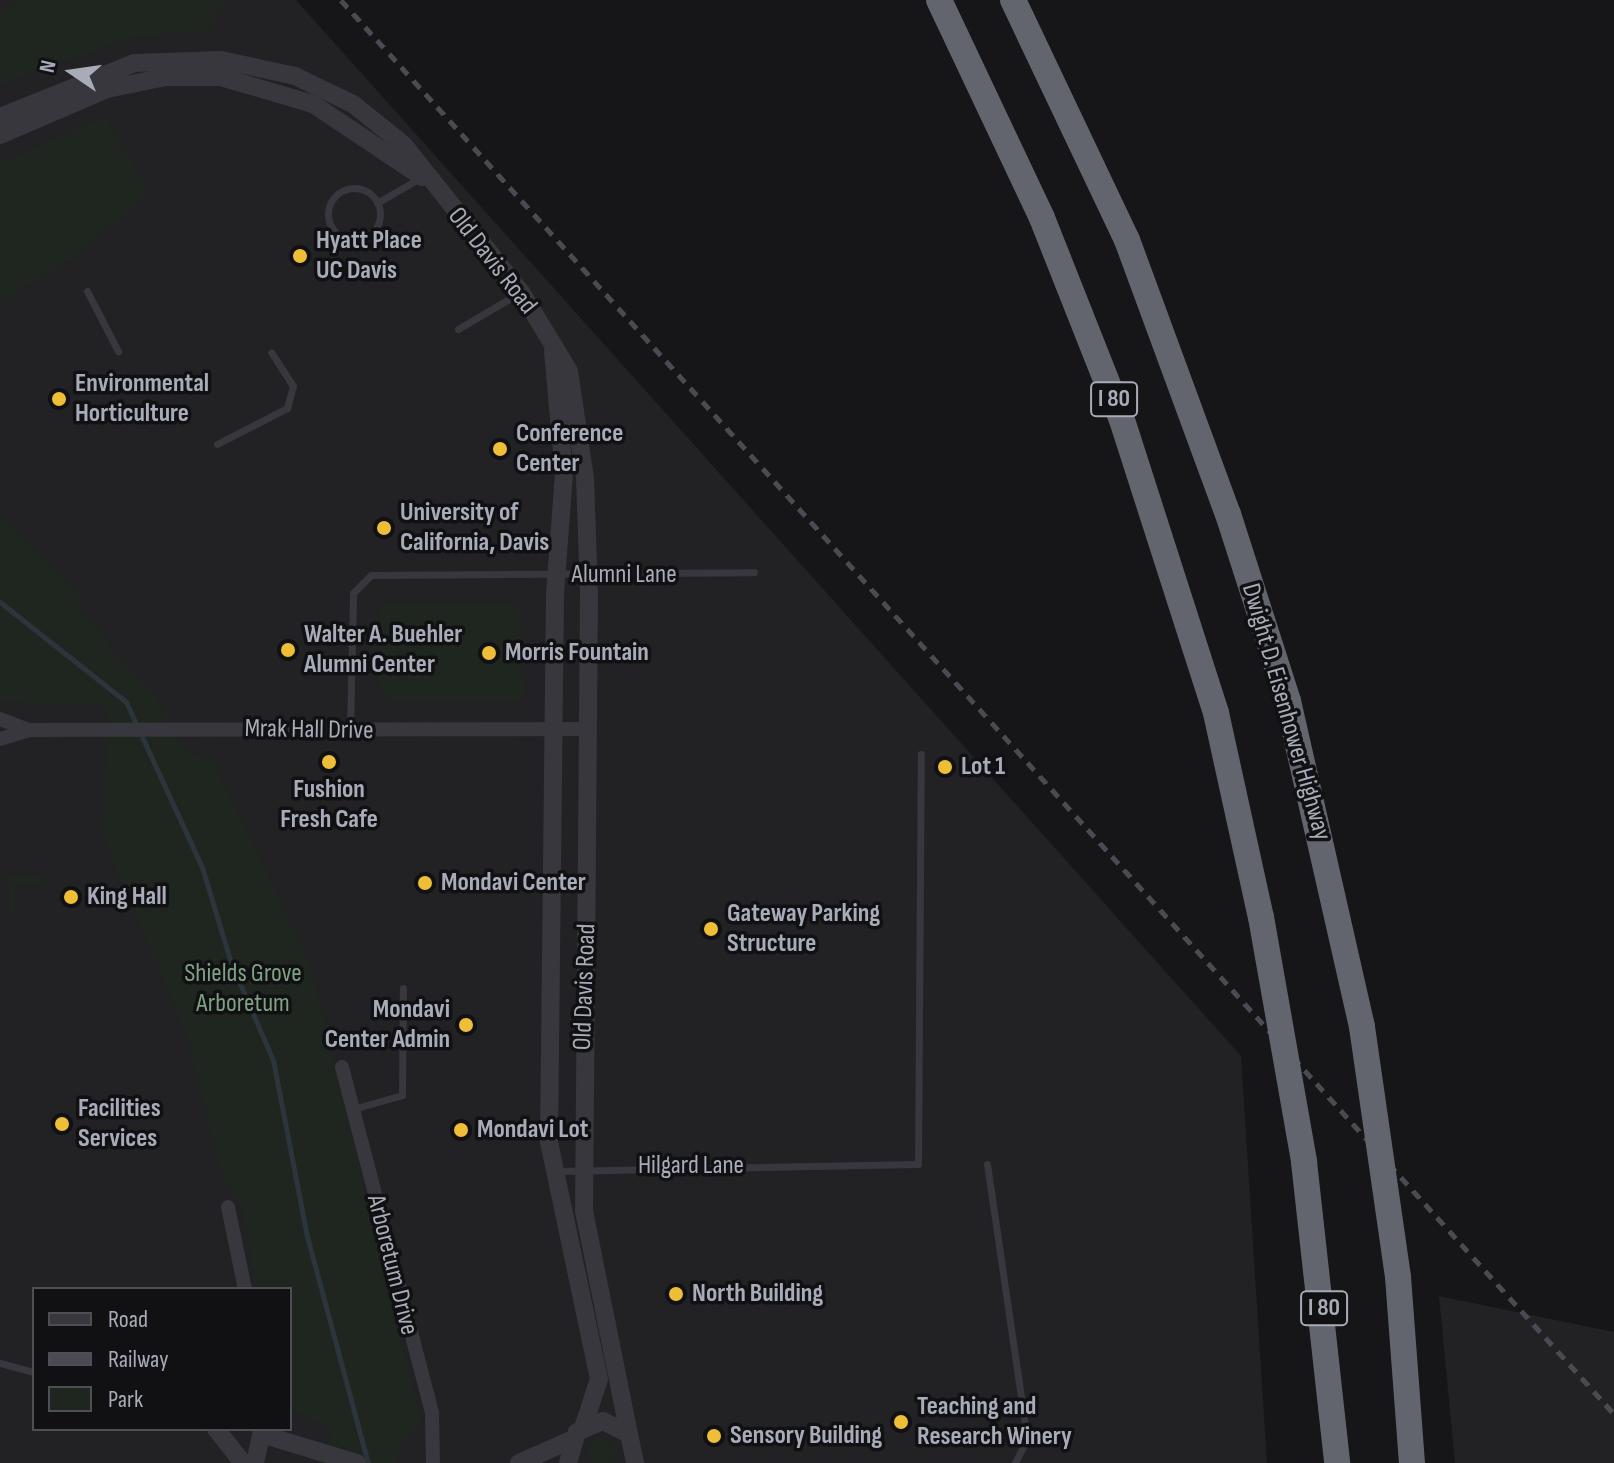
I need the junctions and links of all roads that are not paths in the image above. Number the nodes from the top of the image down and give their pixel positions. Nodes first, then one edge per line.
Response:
1 (939, 0) edge
2 (1013, 0) edge
3 (0, 117) edge
4 (0, 135) edge
5 (422, 177) junction
6 (377, 203) junction
7 (87, 291) dead end
8 (521, 292) junction
9 (458, 329) dead end
10 (118, 351) dead end
11 (553, 351) junction
12 (271, 352) dead end
13 (217, 444) dead end
14 (754, 572) dead end
15 (558, 575) junction
16 (589, 575) junction
17 (0, 719) edge
18 (588, 729) junction
19 (29, 730) junction
20 (350, 730) junction
21 (554, 730) junction
22 (0, 739) edge
23 (921, 754) dead end
24 (403, 988) dead end
25 (342, 1067) dead end
26 (353, 1109) junction
27 (987, 1164) dead end
28 (582, 1167) junction
29 (552, 1172) junction
30 (228, 1207) dead end
31 (245, 1287) edge
32 (0, 1363) edge
33 (32, 1371) edge
34 (584, 1425) junction
35 (1412, 1429) junction
36 (218, 1431) edge
37 (258, 1431) edge
38 (629, 1434) junction
39 (571, 1440) junction
40 (1337, 1460) edge
41 (243, 1463) edge
42 (255, 1463) edge
43 (357, 1463) edge
44 (433, 1463) edge
45 (519, 1463) edge
46 (568, 1463) edge
47 (635, 1463) edge
48 (1015, 1463) edge
49 (1412, 1463) edge
50 (1425, 1463) edge

1 - 40 highway, I 80, bridge
2 - 35 highway, Dwight D. Eisenhower Highway, bridge
3 - 5 street, Old Davis Road
4 - 5 street, Old Davis Road
5 - 6 lane
5 - 8 street, Old Davis Road
6 - 6 lane
7 - 10 lane
8 - 9 lane
8 - 11 street, Old Davis Road
11 - 15 street, Old Davis Road
11 - 16 street, Old Davis Road
12 - 13 lane
14 - 16 lane, Alumni Lane
15 - 16 lane, Alumni Lane
15 - 20 lane, Alumni Lane
15 - 21 street, Old Davis Road
16 - 18 street, Old Davis Road
17 - 19 street, Mrak Hall Drive
18 - 21 street, Mrak Hall Drive
18 - 28 street, Old Davis Road
19 - 20 street, Mrak Hall Drive
19 - 22 street, Mrak Hall Drive
20 - 21 street, Mrak Hall Drive
21 - 29 street, Old Davis Road
23 - 28 lane, Hilgard Lane
24 - 26 lane
25 - 26 street, Arboretum Drive
26 - 44 street, Arboretum Drive
27 - 48 lane
28 - 29 lane, Hilgard Lane
28 - 38 street, Old Davis Road
29 - 34 street, Old Davis Road
30 - 31 street
32 - 33 lane
34 - 38 street
34 - 39 street
35 - 49 highway, Dwight D. Eisenhower Highway
35 - 50 highway
36 - 41 street
37 - 42 street
37 - 43 street
38 - 47 street, Old Davis Road
39 - 45 street
39 - 46 street

